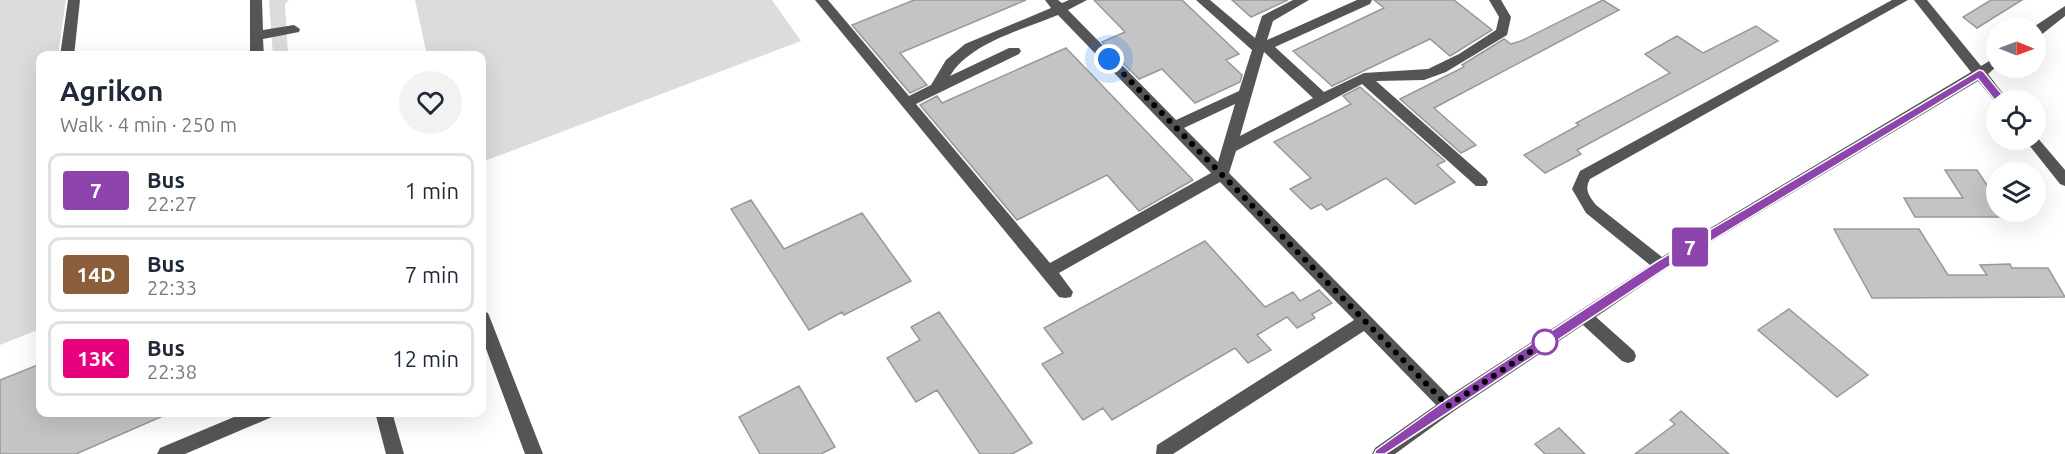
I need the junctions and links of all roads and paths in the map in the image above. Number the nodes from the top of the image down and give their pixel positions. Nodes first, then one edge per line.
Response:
1 (74, 0) edge
2 (256, 0) edge
3 (821, 0) edge
4 (831, 0) edge
5 (1081, 0) edge
6 (1202, 0) edge
7 (1303, 0) edge
8 (1495, 0) edge
9 (1902, 0) edge
10 (1920, 0) edge
11 (1366, 1) edge
12 (1055, 4) edge
13 (2065, 10) edge
14 (834, 15) junction
15 (2046, 24) edge
16 (294, 29) dead end
17 (257, 36) junction
18 (1262, 46) junction
19 (68, 51) edge
20 (257, 51) edge
21 (1014, 51) dead end
22 (1986, 69) edge
23 (1979, 74) junction
24 (1364, 78) junction
25 (936, 89) junction
26 (1993, 90) edge
27 (1247, 93) junction
28 (1323, 99) junction
29 (907, 103) junction
30 (1175, 126) junction
31 (1230, 148) junction
32 (2040, 150) edge
33 (1222, 174) junction
34 (2065, 180) edge
35 (1481, 182) dead end
36 (1660, 265) junction
37 (1048, 272) junction
38 (1065, 292) dead end
39 (1584, 316) junction
40 (1366, 321) junction
41 (486, 328) edge
42 (1628, 356) dead end
43 (1448, 406) junction
44 (254, 417) edge
45 (384, 417) edge
46 (1163, 451) dead end
47 (165, 454) edge
48 (395, 454) edge
49 (534, 454) edge
50 (1381, 454) edge

1 - 19 street
2 - 17 street
3 - 14 street
4 - 14 street
5 - 12 street
6 - 18 street
7 - 18 street
8 - 24 street
9 - 36 street
10 - 23 street
11 - 18 street
12 - 25 street
12 - 30 street
13 - 15 street
14 - 29 street
16 - 17 street
17 - 20 street
18 - 27 street
18 - 28 street
21 - 25 street
22 - 23 street
23 - 26 street
23 - 36 street
24 - 28 street
24 - 35 street
25 - 29 street
27 - 30 street
27 - 31 street
28 - 31 street
29 - 37 street
30 - 33 street
31 - 33 street
32 - 34 street
33 - 37 street
33 - 40 street
36 - 39 street
37 - 38 street
39 - 42 street
39 - 43 street
40 - 43 street
40 - 46 street
41 - 49 street
43 - 50 street
44 - 47 street
45 - 48 street

